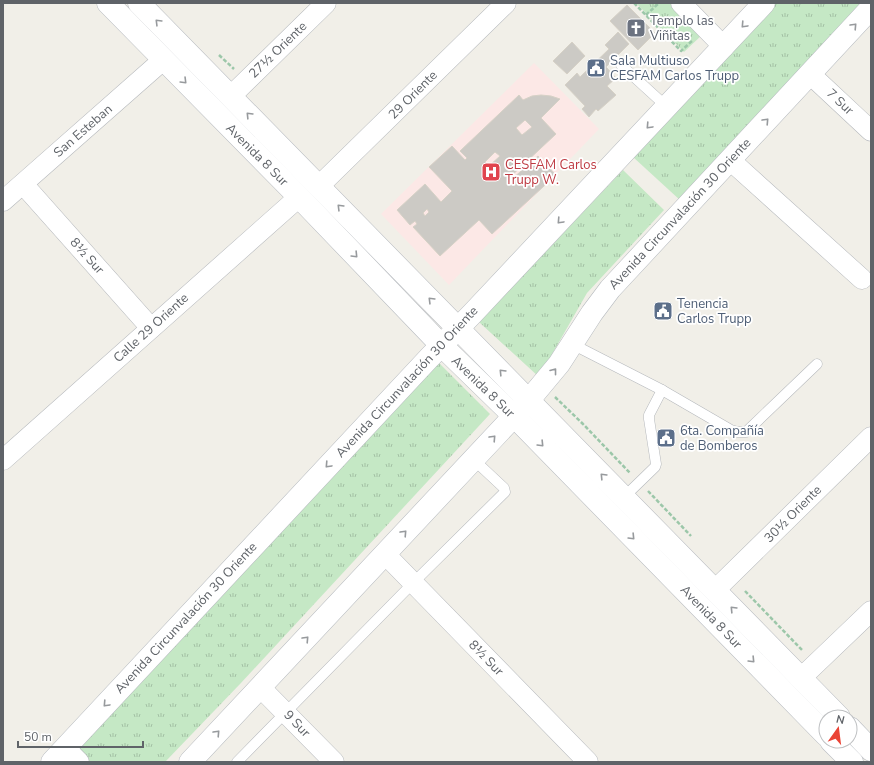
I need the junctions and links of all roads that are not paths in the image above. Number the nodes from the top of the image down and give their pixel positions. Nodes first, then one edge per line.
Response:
1 (108, 3) edge
2 (139, 3) edge
3 (326, 3) edge
4 (506, 3) edge
5 (681, 3) edge
6 (764, 3) edge
7 (871, 8) edge
8 (724, 47) junction
9 (164, 60) junction
10 (621, 65) dead end
11 (810, 74) junction
12 (231, 96) junction
13 (667, 106) junction
14 (871, 131) edge
15 (730, 160) junction
16 (23, 184) junction
17 (319, 186) junction
18 (299, 197) junction
19 (3, 201) edge
20 (862, 279) dead end
21 (151, 328) junction
22 (459, 328) junction
23 (572, 344) junction
24 (441, 345) junction
25 (817, 364) dead end
26 (662, 390) junction
27 (529, 400) junction
28 (514, 416) junction
29 (871, 437) edge
30 (473, 459) junction
31 (3, 460) edge
32 (624, 497) junction
33 (608, 513) junction
34 (385, 554) junction
35 (413, 583) junction
36 (715, 590) junction
37 (871, 611) edge
38 (801, 678) junction
39 (260, 687) junction
40 (831, 709) edge
41 (286, 712) junction
42 (818, 727) edge
43 (858, 736) edge
44 (840, 749) edge
45 (871, 750) edge
46 (66, 757) edge
47 (190, 762) edge
48 (237, 762) edge
49 (334, 762) edge
50 (588, 762) edge
51 (852, 762) edge

1 - 9 main road, Avenida 8 Sur
12 -> 2 main road, Avenida 8 Sur
3 - 12 street, 27½ Oriente
4 - 17 street, 29 Oriente
5 - 8 street
6 -> 8 main road, Avenida Circunvalación 30 Oriente
11 -> 7 main road, Avenida Circunvalación 30 Oriente
8 - 13 main road, Avenida Circunvalación 30 Oriente
9 - 16 street, San Esteban
9 -> 18 main road, Avenida 8 Sur
10 - 13 lane
11 - 14 street, 7 Sur
15 -> 11 main road, Avenida Circunvalación 30 Oriente
17 -> 12 main road, Avenida 8 Sur
13 -> 22 main road, Avenida Circunvalación 30 Oriente
15 - 20 street
15 - 23 main road, Avenida Circunvalación 30 Oriente
16 - 19 street, San Esteban
16 - 21 street, 8½ Sur
22 -> 17 main road, Avenida 8 Sur
18 - 21 street, Calle 29 Oriente
18 -> 24 main road, Avenida 8 Sur
21 - 31 street, Calle 29 Oriente
22 - 24 main road, Avenida Circunvalación 30 Oriente
27 -> 22 main road, Avenida 8 Sur
23 - 26 lane
27 -> 23 main road, Avenida Circunvalación 30 Oriente
24 - 28 main road, Avenida 8 Sur
24 -> 46 main road, Avenida Circunvalación 30 Oriente
25 - 26 lane
26 - 32 lane
27 - 28 main road, Avenida Circunvalación 30 Oriente
32 -> 27 main road, Avenida 8 Sur
30 -> 28 main road, Avenida Circunvalación 30 Oriente
28 -> 33 main road, Avenida 8 Sur
29 - 36 street, 30½ Oriente
34 -> 30 main road, Avenida Circunvalación 30 Oriente
30 - 35 lane
32 - 33 lane
32 - 36 main road, Avenida 8 Sur
33 -> 42 main road, Avenida 8 Sur
34 - 35 street, 8½ Sur
39 -> 34 main road, Avenida Circunvalación 30 Oriente
35 - 41 lane
35 - 50 street, 8½ Sur
38 -> 36 main road, Avenida 8 Sur
37 - 38 street
38 - 40 main road, Avenida 8 Sur
39 - 41 street, 9 Sur
47 -> 39 main road, Avenida Circunvalación 30 Oriente
41 - 48 lane
41 - 49 street, 9 Sur
43 - 45 main road
44 - 51 main road

